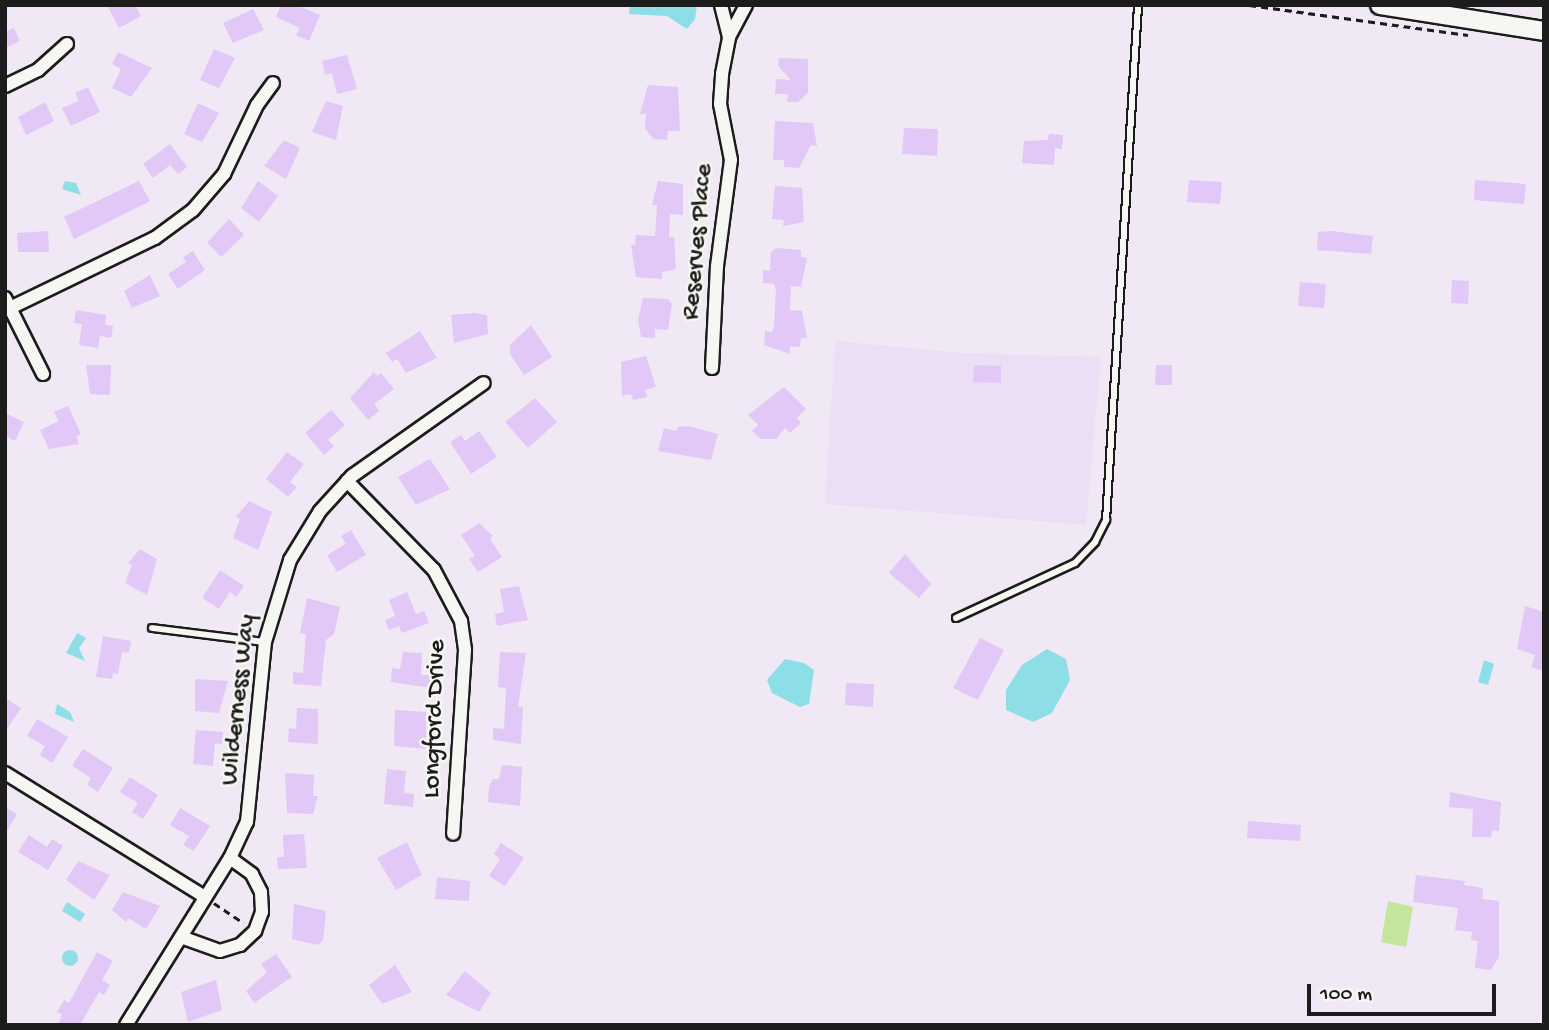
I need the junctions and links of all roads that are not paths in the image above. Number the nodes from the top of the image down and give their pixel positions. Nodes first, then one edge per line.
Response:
1 (721, 5) edge
2 (746, 5) edge
3 (1138, 5) edge
4 (1380, 5) edge
5 (1544, 31) edge
6 (729, 37) junction
7 (67, 44) dead end
8 (273, 83) dead end
9 (5, 86) edge
10 (8, 303) edge
11 (712, 368) dead end
12 (43, 374) dead end
13 (484, 383) dead end
14 (347, 481) junction
15 (956, 618) dead end
16 (152, 628) dead end
17 (265, 642) junction
18 (5, 773) edge
19 (453, 834) dead end
20 (230, 858) junction
21 (205, 897) junction
22 (181, 937) junction
23 (126, 1025) edge

1 - 6 street, Reserves Place
2 - 6 street, Reserves Place
3 - 15 lane
4 - 5 main road
6 - 11 street, Reserves Place
7 - 9 street
8 - 10 street
10 - 12 street
13 - 14 street, Wilderness Way
14 - 17 street, Wilderness Way
14 - 19 street, Longford Drive
16 - 17 lane
17 - 20 street, Wilderness Way
18 - 21 street
20 - 21 street, Wilderness Way
20 - 22 street
21 - 22 street, Wilderness Way
22 - 23 street, Wilderness Way

